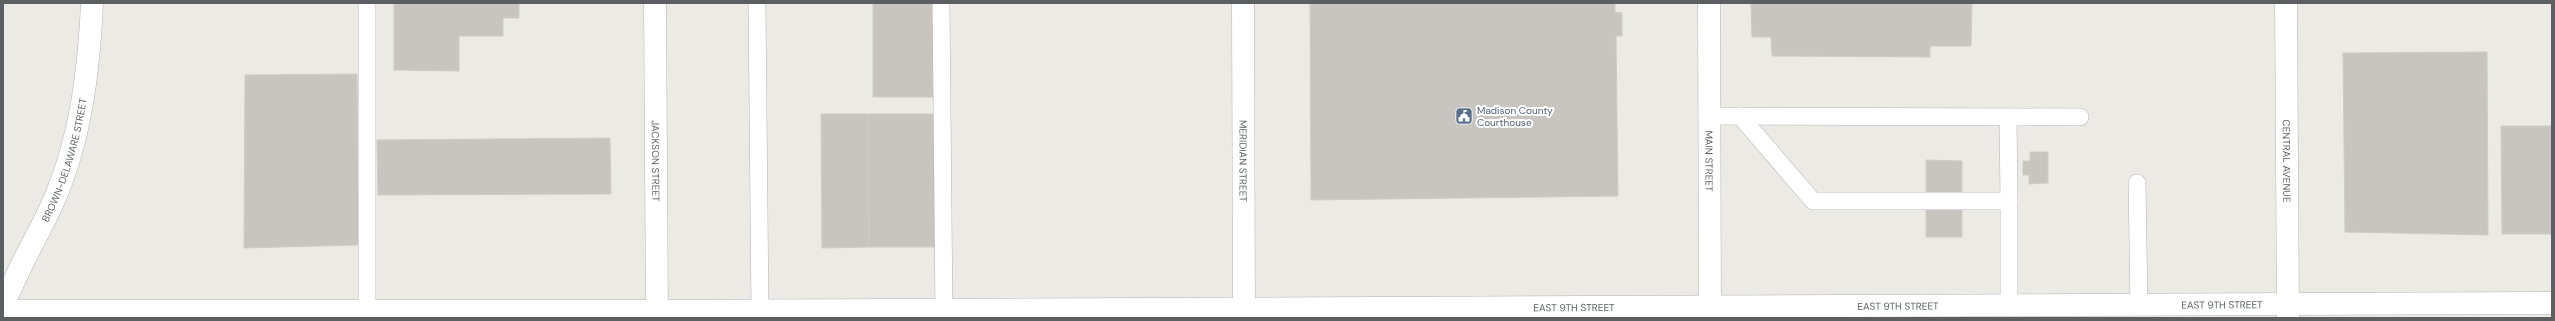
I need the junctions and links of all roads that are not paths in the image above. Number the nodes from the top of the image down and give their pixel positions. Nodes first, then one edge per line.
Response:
1 (92, 3) edge
2 (367, 3) edge
3 (655, 3) edge
4 (756, 3) edge
5 (941, 3) edge
6 (1243, 3) edge
7 (1709, 3) edge
8 (2286, 3) edge
9 (1709, 116) junction
10 (1740, 116) junction
11 (2008, 117) junction
12 (2080, 117) dead end
13 (2137, 183) dead end
14 (2008, 202) junction
15 (2552, 303) edge
16 (2009, 305) junction
17 (2139, 305) junction
18 (3, 309) edge
19 (367, 311) junction
20 (760, 311) junction
21 (2288, 311) edge
22 (1710, 312) edge
23 (1244, 313) edge
24 (944, 314) edge
25 (657, 315) edge

1 - 18 street, BROWN-DELAWARE STREET
2 - 19 lane
3 - 25 street, JACKSON STREET
4 - 20 lane
5 - 24 lane
6 - 23 street, MERIDIAN STREET
7 - 9 street, MAIN STREET
8 - 21 street, CENTRAL AVENUE
9 - 10 lane
9 - 22 street, MAIN STREET
10 - 11 lane
10 - 14 lane
11 - 12 lane
11 - 14 lane
13 - 17 lane
14 - 16 lane
15 - 21 street, EAST 9TH STREET
16 - 17 street, EAST 9TH STREET
16 - 22 street, EAST 9TH STREET
17 - 21 street, EAST 9TH STREET
18 - 19 street, EAST 9TH STREET
19 - 25 street, EAST 9TH STREET
20 - 24 street, EAST 9TH STREET
20 - 25 street, EAST 9TH STREET
22 - 23 street, EAST 9TH STREET
23 - 24 street, EAST 9TH STREET

